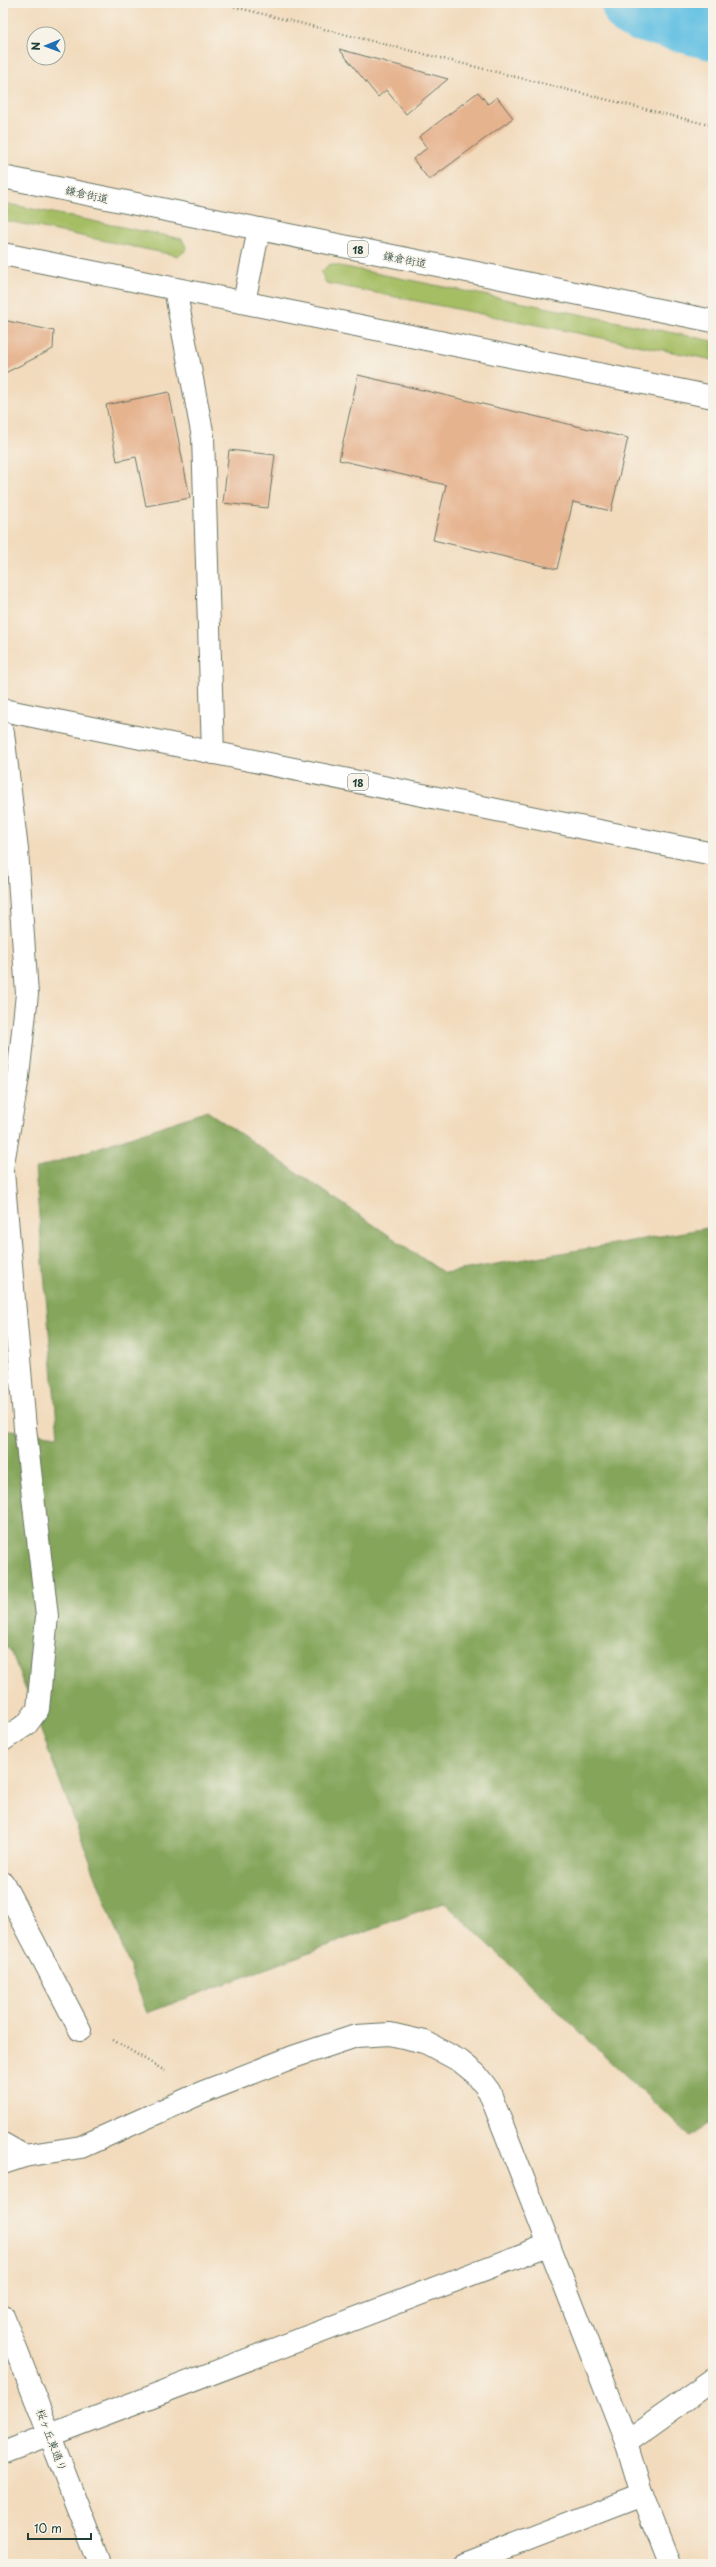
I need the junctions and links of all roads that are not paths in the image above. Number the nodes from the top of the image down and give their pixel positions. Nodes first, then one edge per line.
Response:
1 (3, 177) edge
2 (259, 229) junction
3 (3, 254) edge
4 (175, 289) junction
5 (244, 302) junction
6 (713, 321) edge
7 (713, 397) edge
8 (3, 710) edge
9 (3, 733) edge
10 (213, 753) junction
11 (713, 854) edge
12 (3, 1163) edge
13 (3, 1172) edge
14 (3, 1740) edge
15 (3, 1883) edge
16 (80, 2030) road end
17 (3, 2144) edge
18 (24, 2156) junction
19 (3, 2163) edge
20 (548, 2245) junction
21 (3, 2316) edge
22 (713, 2380) edge
23 (51, 2435) junction
24 (626, 2442) junction
25 (3, 2453) edge
26 (642, 2495) junction
27 (100, 2564) edge
28 (464, 2564) edge
29 (669, 2564) edge

1 - 2 street, 鎌倉街道 / 18
2 - 5 street
2 - 6 street, 鎌倉街道 / 18
3 - 4 street
4 - 5 street
4 - 10 street
5 - 7 street
8 - 10 street, 18
9 - 12 street
10 - 11 street, 18
13 - 14 street
15 - 16 street
17 - 18 street
18 - 19 street
18 - 20 street
20 - 23 street
20 - 24 street
21 - 23 street, 桜ヶ丘東通り
22 - 24 street
23 - 25 street
23 - 27 street, 桜ヶ丘東通り
24 - 26 street
26 - 28 street
26 - 29 street

